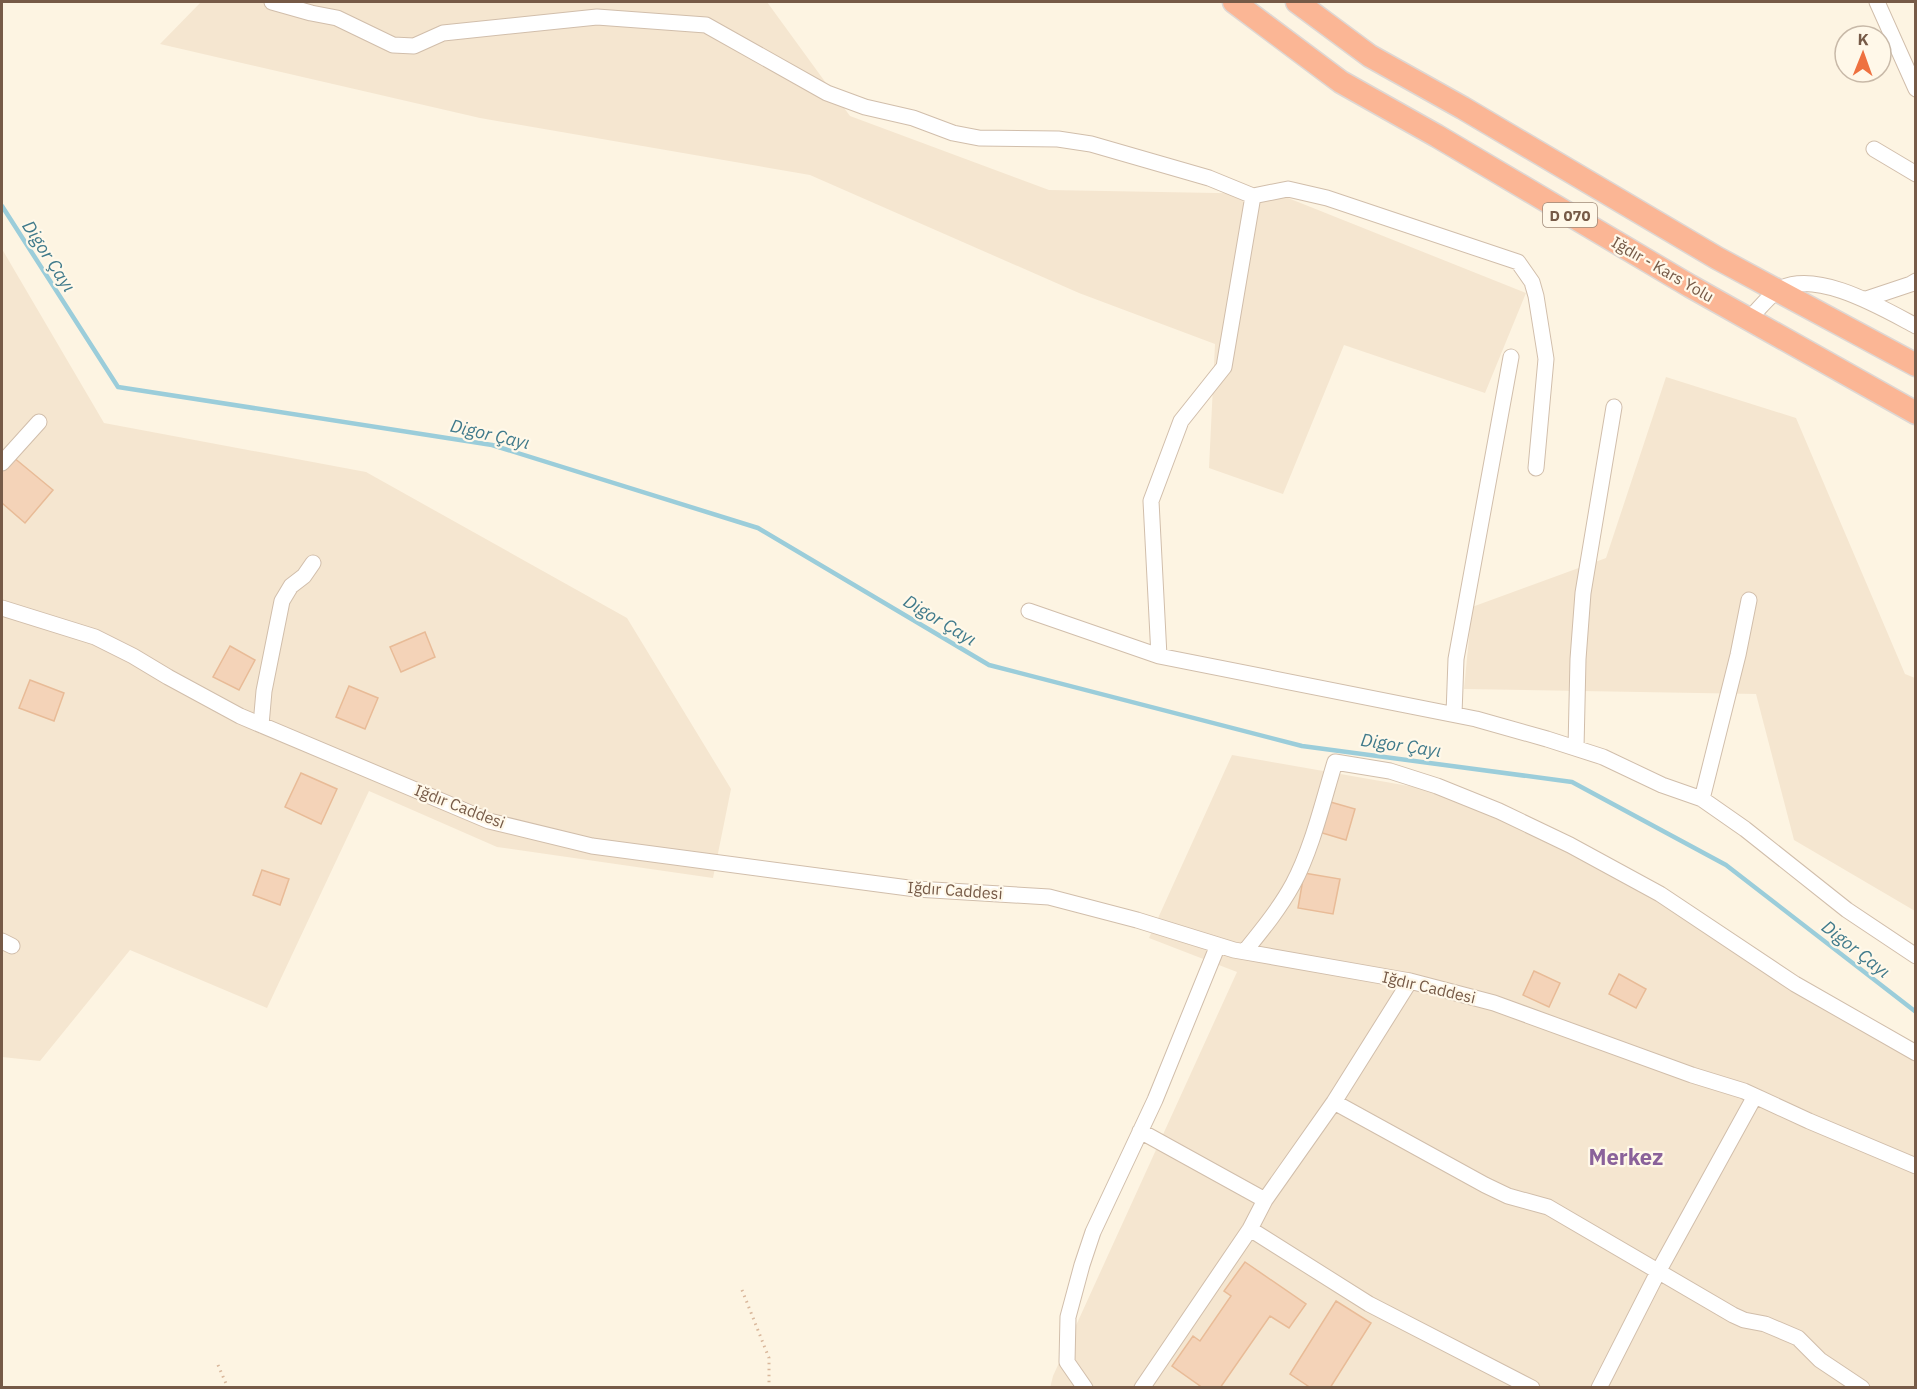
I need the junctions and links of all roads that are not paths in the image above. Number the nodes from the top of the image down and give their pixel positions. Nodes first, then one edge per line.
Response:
1 (272, 2) edge
2 (1234, 2) edge
3 (1298, 2) edge
4 (1877, 2) edge
5 (1916, 89) edge
6 (1874, 149) dead end
7 (1916, 174) edge
8 (1253, 196) junction
9 (1916, 281) edge
10 (1778, 291) junction
11 (1866, 299) junction
12 (1749, 319) junction
13 (1916, 326) edge
14 (1511, 357) dead end
15 (1916, 365) edge
16 (1614, 407) dead end
17 (1916, 413) edge
18 (39, 422) dead end
19 (2, 463) edge
20 (1536, 468) dead end
21 (313, 563) dead end
22 (1749, 600) dead end
23 (2, 608) edge
24 (1029, 611) dead end
25 (1159, 656) junction
26 (1454, 714) junction
27 (261, 725) junction
28 (1576, 748) junction
29 (1701, 799) junction
30 (1218, 945) junction
31 (1245, 951) junction
32 (1916, 956) edge
33 (1410, 981) junction
34 (1916, 1053) edge
35 (1755, 1096) junction
36 (1334, 1102) junction
37 (1140, 1131) junction
38 (1916, 1166) edge
39 (1265, 1200) junction
40 (1250, 1229) junction
41 (1658, 1272) junction
42 (1085, 1388) edge
43 (1142, 1388) edge
44 (1532, 1388) edge
45 (1599, 1388) edge
46 (1862, 1388) edge

1 - 8 street
2 - 12 highway, Iğdır - Kars Yolu / D 070
3 - 10 highway, D 070
4 - 5 street
6 - 7 street
8 - 20 street
8 - 25 street
9 - 11 street
10 - 11 street
10 - 12 street
10 - 15 highway, D 070
11 - 13 street
12 - 17 highway, Iğdır - Kars Yolu / D 070
14 - 26 street
16 - 28 street
18 - 19 street
21 - 27 street
22 - 29 street
23 - 27 street, Iğdır Caddesi
24 - 25 street
25 - 26 street
26 - 28 street
27 - 30 street, Iğdır Caddesi
28 - 29 street
29 - 32 street
30 - 31 street, Iğdır Caddesi
30 - 37 street
31 - 33 street, Iğdır Caddesi
31 - 34 street
33 - 35 street, Iğdır Caddesi
33 - 36 street
35 - 38 street, Iğdır Caddesi
35 - 41 street
36 - 39 street
36 - 41 street
37 - 39 street
37 - 42 street
39 - 40 street
40 - 43 street
40 - 44 street
41 - 45 street
41 - 46 street

